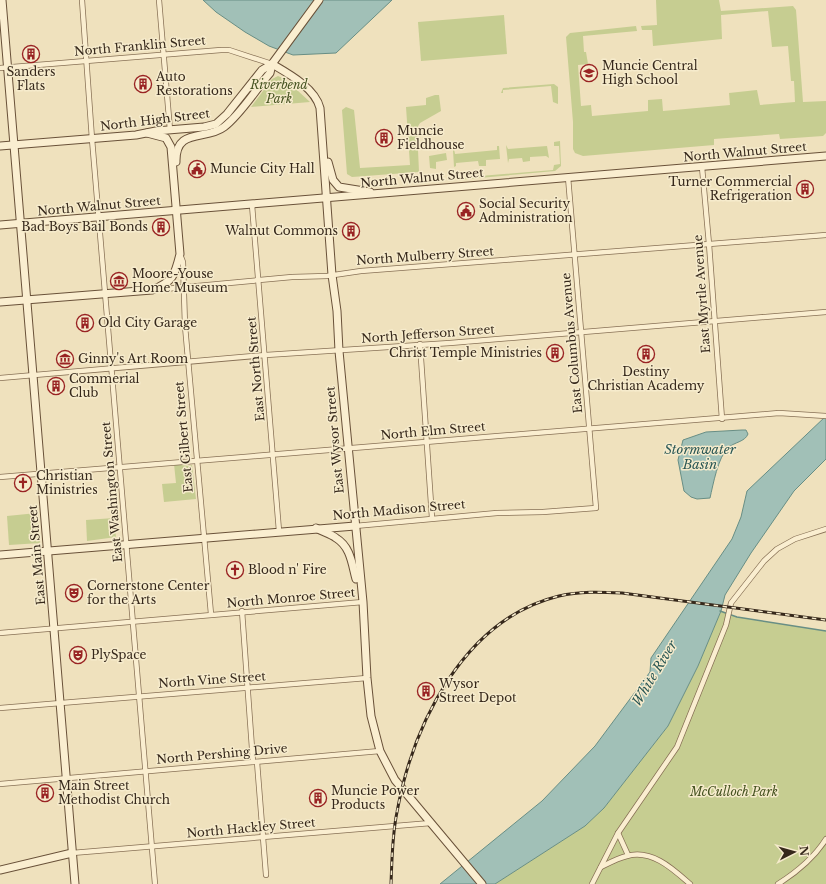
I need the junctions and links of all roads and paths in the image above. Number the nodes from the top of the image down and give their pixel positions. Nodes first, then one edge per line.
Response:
1 (2, 0) edge
2 (82, 0) edge
3 (158, 0) edge
4 (319, 0) edge
5 (164, 55) junction
6 (88, 60) junction
7 (272, 64) junction
8 (4, 68) edge
9 (170, 130) junction
10 (147, 133) junction
11 (92, 139) junction
12 (14, 145) junction
13 (0, 146) edge
14 (323, 150) junction
15 (826, 156) edge
16 (702, 167) junction
17 (568, 177) junction
18 (174, 181) junction
19 (376, 194) junction
20 (328, 198) junction
21 (252, 205) junction
22 (176, 211) junction
23 (99, 217) junction
24 (20, 224) junction
25 (0, 225) edge
26 (826, 235) edge
27 (710, 244) junction
28 (180, 254) junction
29 (575, 256) junction
30 (332, 275) junction
31 (257, 281) junction
32 (184, 288) junction
33 (152, 290) junction
34 (105, 294) junction
35 (26, 300) junction
36 (0, 302) edge
37 (826, 312) edge
38 (715, 321) junction
39 (581, 332) junction
40 (420, 344) junction
41 (339, 351) junction
42 (266, 355) junction
43 (188, 362) junction
44 (111, 369) junction
45 (32, 376) junction
46 (0, 378) edge
47 (826, 416) edge
48 (722, 419) junction
49 (589, 429) junction
50 (426, 442) junction
51 (347, 448) junction
52 (273, 453) junction
53 (197, 460) junction
54 (119, 467) junction
55 (41, 473) junction
56 (0, 477) edge
57 (596, 508) joint
58 (432, 518) junction
59 (355, 526) junction
60 (315, 528) junction
61 (826, 529) edge
62 (279, 531) junction
63 (205, 538) junction
64 (126, 544) junction
65 (48, 552) junction
66 (0, 555) edge
67 (361, 591) junction
68 (362, 602) junction
69 (242, 611) junction
70 (211, 614) junction
71 (133, 621) junction
72 (54, 627) junction
73 (0, 633) edge
74 (366, 678) junction
75 (248, 687) junction
76 (140, 695) junction
77 (60, 703) junction
78 (0, 708) edge
79 (380, 751) junction
80 (255, 762) junction
81 (146, 770) junction
82 (66, 778) junction
83 (0, 784) edge
84 (431, 823) junction
85 (618, 833) junction
86 (264, 837) junction
87 (826, 839) edge
88 (152, 846) junction
89 (72, 853) junction
90 (628, 855) junction
91 (601, 867) junction
92 (0, 870) edge
93 (266, 875) dead end
94 (75, 884) edge
95 (155, 884) edge
96 (482, 884) edge
97 (592, 884) edge
98 (690, 884) edge
99 (778, 884) edge

1 - 8 main road, East Main Street
2 - 6 street, East Washington Street
3 - 5 street
4 - 7 main road, North High Street
5 - 6 street, North Franklin Street
5 - 7 street, North Franklin Street
5 - 9 street
6 - 8 street, North Franklin Street
6 - 11 street, East Washington Street
7 - 9 main road, North High Street
7 - 14 main road
7 - 18 main road, North High Street
8 - 12 main road, East Main Street
9 - 10 main road, North High Street
10 - 11 main road, North High Street
10 - 18 main road
11 - 12 main road, North High Street
11 - 23 street, East Washington Street
12 - 13 main road, North High Street
12 - 24 main road, East Main Street
14 - 19 main road
14 - 20 main road, East Wysor Street
15 - 16 main road, North Walnut Street
16 - 17 main road, North Walnut Street
16 - 27 street, East Myrtle Avenue
17 - 19 main road, North Walnut Street
17 - 29 street, East Columbus Avenue
18 - 22 main road, East Gilbert Street
19 - 20 main road, North Walnut Street
20 - 21 main road, North Walnut Street
20 - 30 main road, East Wysor Street
21 - 22 main road, North Walnut Street
21 - 31 street, East North Street
22 - 23 main road, North Walnut Street
22 - 28 main road, East Gilbert Street
23 - 24 main road, North Walnut Street
23 - 34 street, East Washington Street
24 - 25 main road, North Walnut Street
24 - 35 main road, East Main Street
26 - 27 street, North Mulberry Street
27 - 29 street, North Mulberry Street
27 - 38 street, East Myrtle Avenue
28 - 32 street, East Gilbert Street
28 - 33 main road
29 - 30 street, North Mulberry Street
29 - 39 street, East Columbus Avenue
30 - 31 street, North Mulberry Street
30 - 41 main road, East Wysor Street
31 - 32 street, North Mulberry Street
31 - 42 street, East North Street
32 - 33 street, North Mulberry Street
32 - 43 street, East Gilbert Street
33 - 34 main road, North Mulberry Street
34 - 35 main road, North Mulberry Street
34 - 44 street, East Washington Street
35 - 36 main road, North Mulberry Street
35 - 45 main road, East Main Street
37 - 38 street, North Jefferson Street
38 - 39 street, North Jefferson Street
38 - 48 street, East Myrtle Avenue
39 - 40 street, North Jefferson Street
39 - 49 street, East Columbus Avenue
40 - 41 street, North Jefferson Street
40 - 50 street
41 - 42 street, North Jefferson Street
41 - 51 main road, East Wysor Street
42 - 43 street, North Jefferson Street
42 - 52 street, East North Street
43 - 44 street, North Jefferson Street
43 - 53 street, East Gilbert Street
44 - 45 street, North Jefferson Street
44 - 54 street, East Washington Street
45 - 46 street, North Jefferson Street
45 - 55 main road, East Main Street
47 - 48 street, North Elm Street
48 - 49 street, North Elm Street
49 - 50 street, North Elm Street
49 - 57 street, East Columbus Avenue
50 - 51 street, North Elm Street
50 - 58 street
51 - 52 street, North Elm Street
51 - 59 main road, East Wysor Street
52 - 53 street, North Elm Street
52 - 62 street, East North Street
53 - 54 street, North Elm Street
53 - 63 street, East Gilbert Street
54 - 55 street, North Elm Street
54 - 64 street, East Washington Street
55 - 56 street, North Elm Street
55 - 65 main road, East Main Street
57 - 58 street, North Madison Street
58 - 59 street, North Madison Street
59 - 60 main road, North Madison Street
59 - 67 main road, East Wysor Street
60 - 62 main road, North Madison Street
60 - 67 main road
61 - 85 street
62 - 63 main road, North Madison Street
63 - 64 main road, North Madison Street
63 - 70 street, East Gilbert Street
64 - 65 main road, North Madison Street
64 - 71 street, East Washington Street
65 - 66 main road, North Madison Street
65 - 72 main road, East Main Street
67 - 68 main road, East Wysor Street
68 - 69 street, North Monroe Street
68 - 74 main road, East Wysor Street
69 - 70 street, North Monroe Street
69 - 75 street
70 - 71 street, North Monroe Street
71 - 72 street, North Monroe Street
71 - 76 street, East Washington Street
72 - 73 street, North Monroe Street
72 - 77 main road, East Main Street
74 - 75 street, North Vine Street
74 - 79 main road, East Wysor Street
75 - 76 street, North Vine Street
75 - 80 street
76 - 77 street, North Vine Street
76 - 81 street, East Washington Street
77 - 78 street, North Vine Street
77 - 82 main road, East Main Street
79 - 80 street, North Pershing Drive
79 - 84 main road, East Wysor Street
80 - 81 street, North Pershing Drive
80 - 86 street
81 - 82 street, North Pershing Drive
81 - 88 street, East Washington Street
82 - 83 street, North Pershing Drive
82 - 89 main road, East Main Street
84 - 86 street, North Hackley Street
84 - 96 main road, East Wysor Street
85 - 90 street
85 - 91 street
86 - 88 street, North Hackley Street
86 - 93 street
87 - 99 street
88 - 89 street, North Hackley Street
88 - 95 street, East Washington Street
89 - 92 main road
89 - 94 main road, East Main Street
90 - 91 street
90 - 98 street
91 - 97 street

